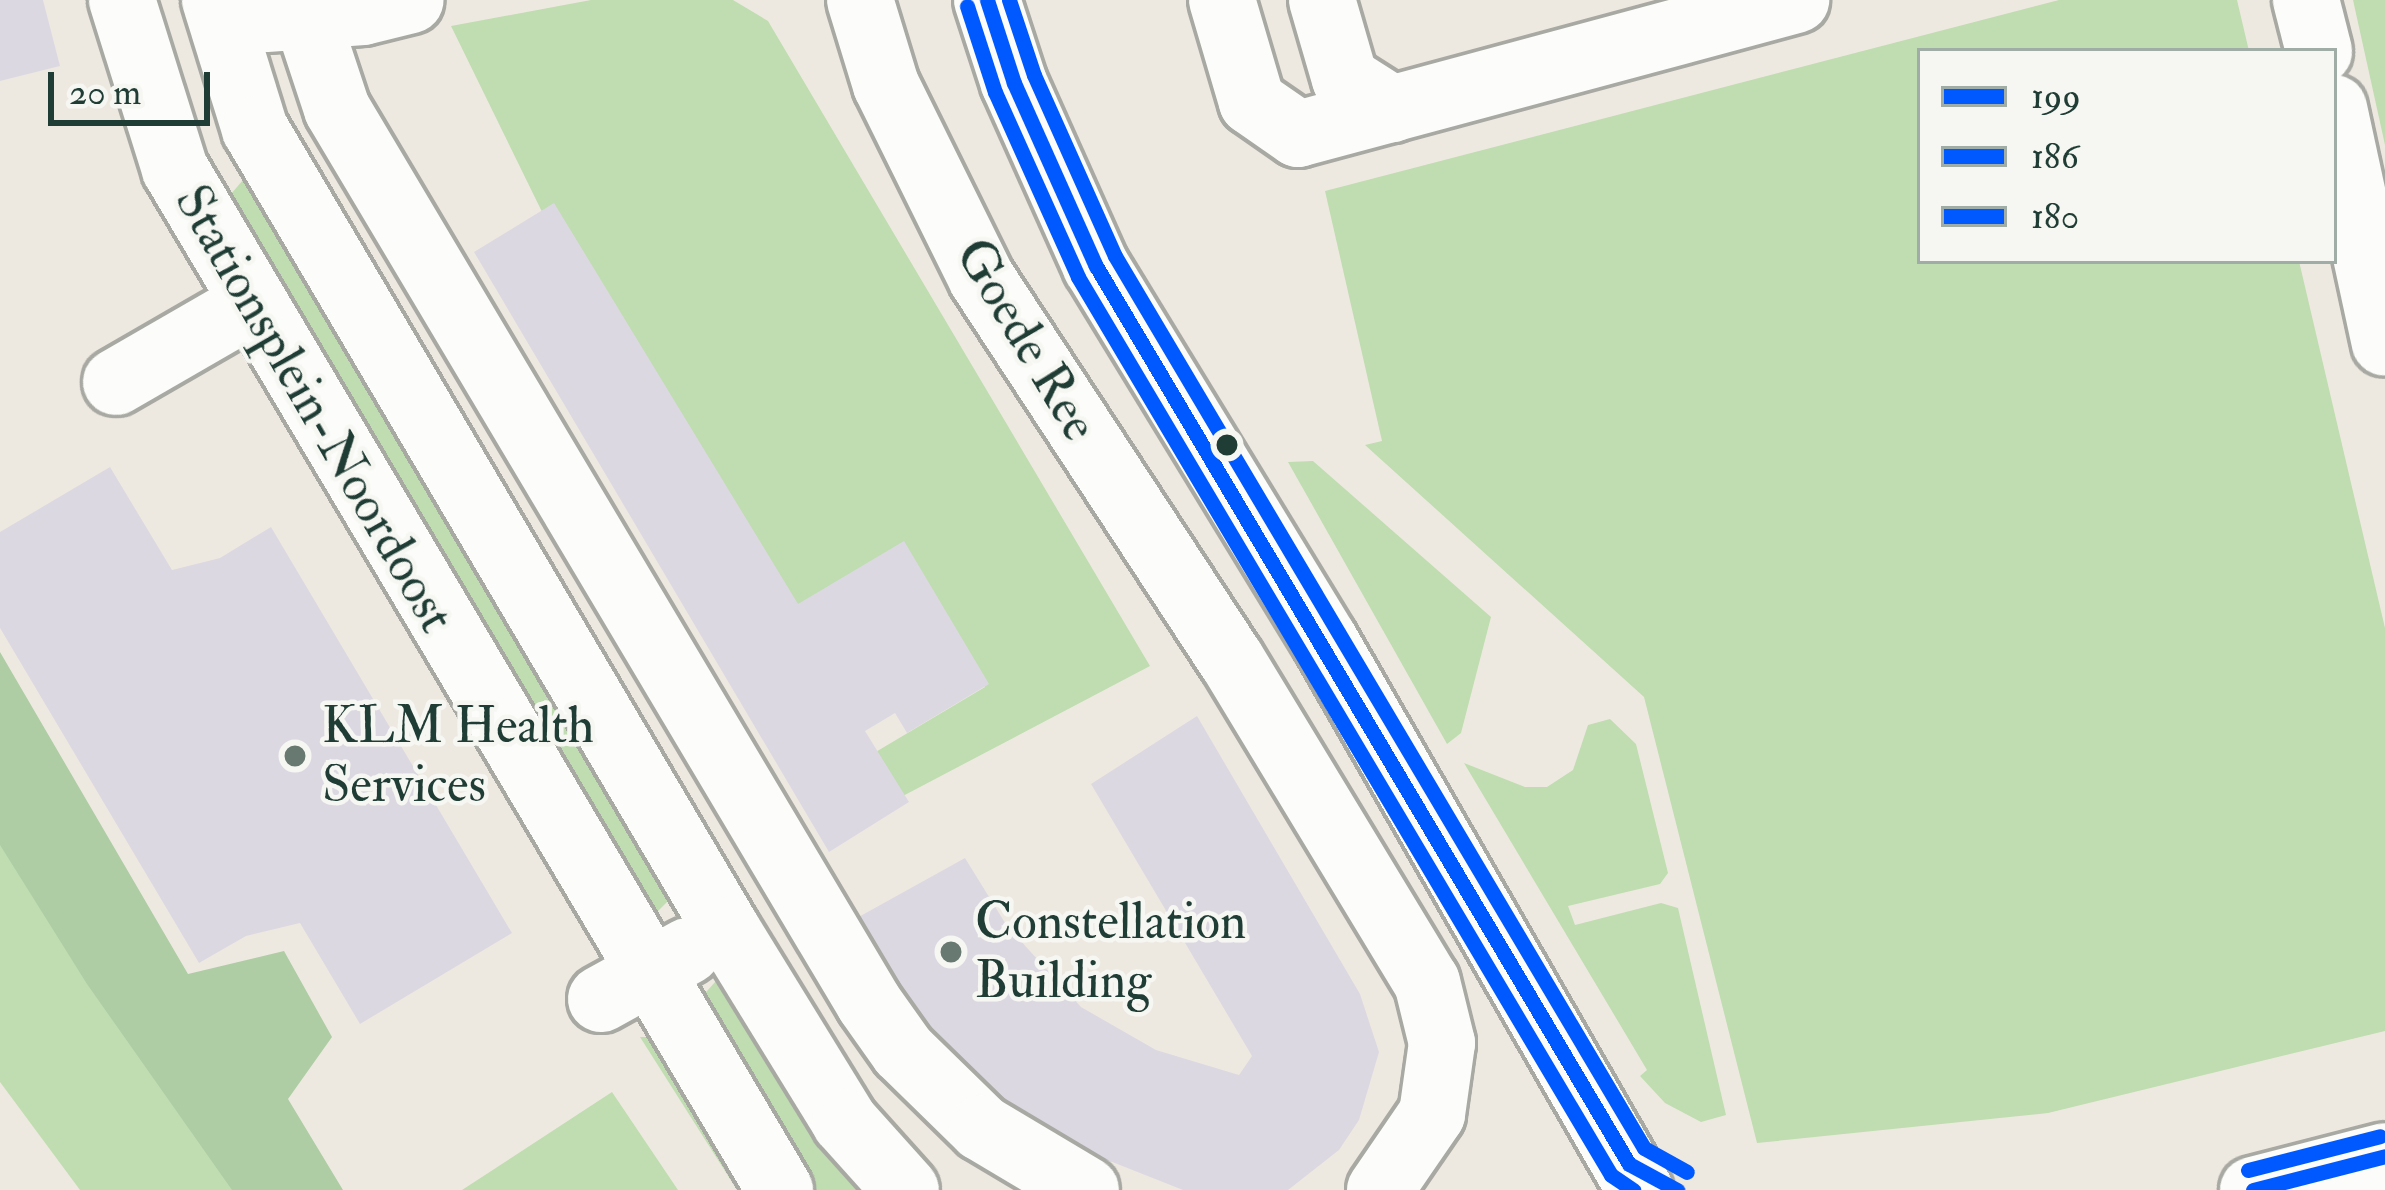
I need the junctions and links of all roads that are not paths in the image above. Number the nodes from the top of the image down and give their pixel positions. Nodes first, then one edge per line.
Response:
1 (411, 0) edge
2 (860, 0) edge
3 (987, 0) edge
4 (1222, 0) edge
5 (1322, 0) edge
6 (1796, 0) edge
7 (2306, 0) edge
8 (303, 6) edge
9 (218, 14) edge
10 (128, 24) edge
11 (2318, 48) edge
12 (1392, 109) junction
13 (2337, 122) edge
14 (253, 304) junction
15 (2385, 343) edge
16 (116, 382) dead end
17 (801, 887) junction
18 (727, 930) junction
19 (625, 986) junction
20 (2385, 1156) edge
21 (1648, 1181) edge
22 (780, 1190) edge
23 (906, 1190) edge
24 (1086, 1190) edge
25 (1380, 1190) edge
26 (2253, 1190) edge

1 - 8 street
2 - 25 street, Goede Ree
3 - 21 street
4 - 12 street
5 - 12 street
6 - 12 street
7 - 11 street
8 - 9 street
8 - 17 street
9 - 10 street
9 - 18 street, Stationsplein-Noordoost
10 - 14 street, Stationsplein-Noordoost
13 - 15 street
14 - 16 street
14 - 19 street, Stationsplein-Noordoost
17 - 18 street
17 - 24 street
18 - 19 street
18 - 23 street, Stationsplein-Noordoost
19 - 22 street, Stationsplein-Noordoost
20 - 26 street

